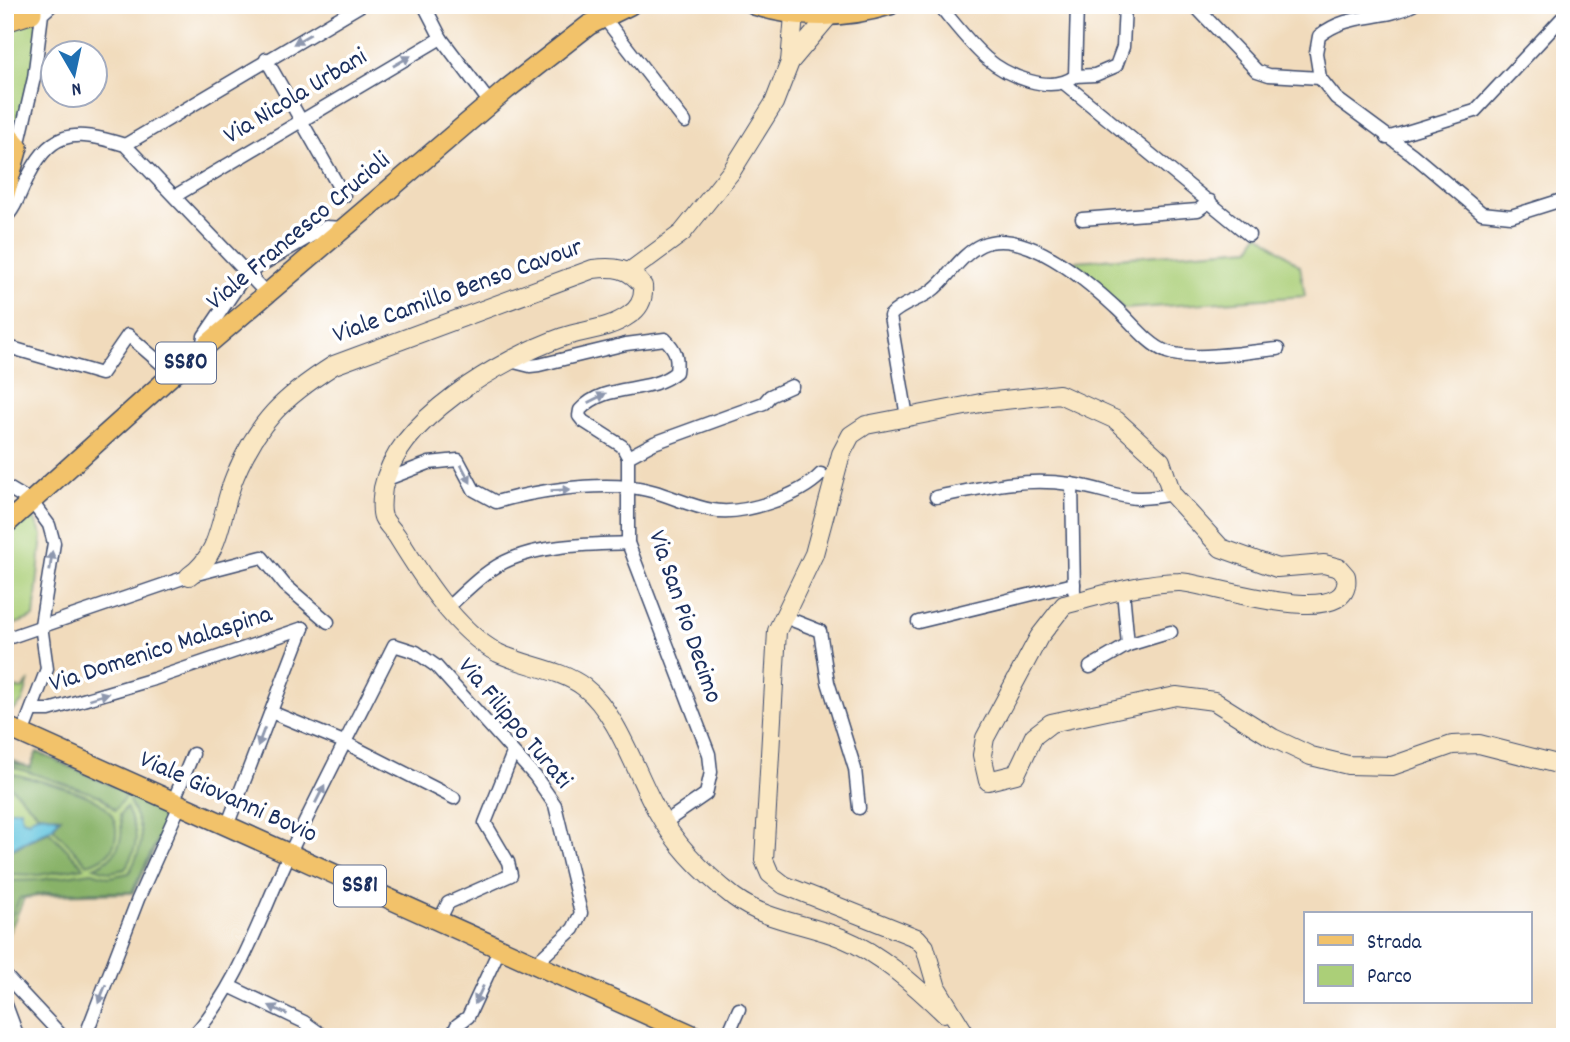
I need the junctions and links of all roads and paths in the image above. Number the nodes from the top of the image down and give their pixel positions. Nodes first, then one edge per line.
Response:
1 (52, 5) edge
2 (361, 5) edge
3 (424, 5) edge
4 (630, 5) edge
5 (754, 5) edge
6 (890, 5) edge
7 (939, 5) edge
8 (1077, 5) edge
9 (1125, 5) edge
10 (1194, 5) edge
11 (1413, 5) edge
12 (598, 10) edge
13 (30, 12) dead end
14 (843, 12) edge
15 (794, 15) junction
16 (1565, 15) edge
17 (5, 20) edge
18 (441, 38) junction
19 (266, 60) junction
20 (790, 62) junction
21 (1320, 78) junction
22 (1070, 80) junction
23 (491, 103) junction
24 (303, 119) junction
25 (685, 122) dead end
26 (5, 132) edge
27 (1387, 138) junction
28 (125, 145) junction
29 (18, 147) junction
30 (5, 194) edge
31 (175, 195) junction
32 (344, 195) dead end
33 (1565, 199) edge
34 (1210, 201) junction
35 (5, 218) edge
36 (1082, 219) dead end
37 (344, 228) junction
38 (1250, 234) dead end
39 (629, 272) junction
40 (246, 274) junction
41 (267, 294) junction
42 (5, 346) edge
43 (202, 349) junction
44 (1278, 349) dead end
45 (510, 360) junction
46 (173, 374) junction
47 (792, 386) dead end
48 (908, 417) junction
49 (628, 457) junction
50 (821, 474) dead end
51 (385, 480) junction
52 (1072, 484) junction
53 (5, 486) edge
54 (628, 486) junction
55 (1172, 494) junction
56 (936, 497) dead end
57 (32, 502) junction
58 (5, 525) edge
59 (628, 543) junction
60 (189, 576) junction
61 (1123, 591) junction
62 (1074, 593) junction
63 (447, 608) junction
64 (782, 616) junction
65 (328, 622) dead end
66 (918, 622) dead end
67 (41, 625) junction
68 (1171, 632) dead end
69 (5, 639) edge
70 (1128, 645) junction
71 (1090, 667) dead end
72 (32, 710) junction
73 (271, 712) junction
74 (14, 730) edge
75 (346, 743) junction
76 (193, 754) dead end
77 (513, 754) junction
78 (1565, 766) edge
79 (454, 798) dead end
80 (176, 803) junction
81 (859, 808) dead end
82 (664, 823) junction
83 (227, 826) junction
84 (289, 855) junction
85 (439, 921) junction
86 (500, 948) junction
87 (536, 964) junction
88 (5, 975) edge
89 (923, 977) junction
90 (229, 986) junction
91 (5, 1002) edge
92 (740, 1009) dead end
93 (86, 1033) edge
94 (966, 1035) edge
95 (18, 1037) edge
96 (63, 1037) edge
97 (192, 1037) edge
98 (325, 1037) edge
99 (452, 1037) edge
100 (697, 1037) edge
101 (727, 1037) edge

1 - 29 street
2 -> 19 street
3 - 18 street
4 - 12 main road, SS80
5 - 15 main road
6 - 14 main road
7 - 22 street
8 - 22 street
9 - 22 street
10 - 21 street
11 - 21 street
12 - 23 main road, Viale Francesco Crucioli / SS80
12 - 25 street
13 - 17 highway
14 - 15 main road
14 - 20 main road
15 - 20 main road
16 - 27 street
18 - 23 street
24 -> 18 street, Via Nicola Urbani
19 - 24 street
19 - 28 street
20 - 39 main road
21 - 27 street
22 - 34 street
23 - 37 main road, Viale Francesco Crucioli / SS80
24 - 31 street, Via Nicola Urbani
24 - 32 street
26 - 29 main road
27 - 33 street
28 - 31 street
28 - 35 street
29 - 30 main road
31 - 40 street
34 - 36 street
34 - 38 street
37 - 40 street
37 - 41 main road, Viale Francesco Crucioli / SS80
39 - 45 main road
39 - 60 main road, Viale Camillo Benso Cavour
40 - 41 street
40 - 43 street
41 - 43 main road, Viale Francesco Crucioli / SS80
42 - 46 street
43 - 46 main road, Viale Francesco Crucioli / SS80
44 - 48 street
49 -> 45 street
45 - 51 main road
46 - 57 main road, Viale Francesco Crucioli / SS80
47 - 49 street
48 - 55 main road
48 - 64 main road
49 - 54 street, Via San Pio Decimo
50 - 54 street
51 -> 54 street
51 - 63 main road
52 - 55 street
52 - 56 street
52 - 62 street
53 - 57 street
54 - 59 street, Via San Pio Decimo
55 - 61 main road
57 - 58 main road, Viale Francesco Crucioli / SS80
67 -> 57 street
59 - 63 street
59 - 82 street, Via San Pio Decimo
60 - 65 street
60 - 67 street
61 - 62 main road
61 - 70 street
62 - 66 street
62 - 78 main road
63 - 82 main road
64 - 81 street
64 - 89 main road
67 - 69 street
67 - 72 street
68 - 70 street
70 - 71 street
72 -> 73 street, Via Domenico Malaspina
72 - 74 street
73 - 75 street
73 -> 83 street
74 - 80 main road, Viale Giovanni Bovio / SS81
75 - 77 street, Via Filippo Turati
75 - 79 street
84 -> 75 street
76 - 80 street
77 - 85 street
77 - 87 street, Via Filippo Turati
80 - 83 main road, Viale Giovanni Bovio / SS81
80 -> 93 street
82 - 89 main road
83 - 84 main road, Viale Giovanni Bovio / SS81
84 - 85 main road, Viale Giovanni Bovio / SS81
84 - 90 street
85 - 86 main road, Viale Giovanni Bovio / SS81
86 - 87 main road, Viale Giovanni Bovio / SS81
86 -> 99 street
87 - 100 main road, Viale Giovanni Bovio / SS81
88 - 96 street
89 - 94 main road
90 - 97 street
98 -> 90 street
91 - 95 street
92 - 101 street

